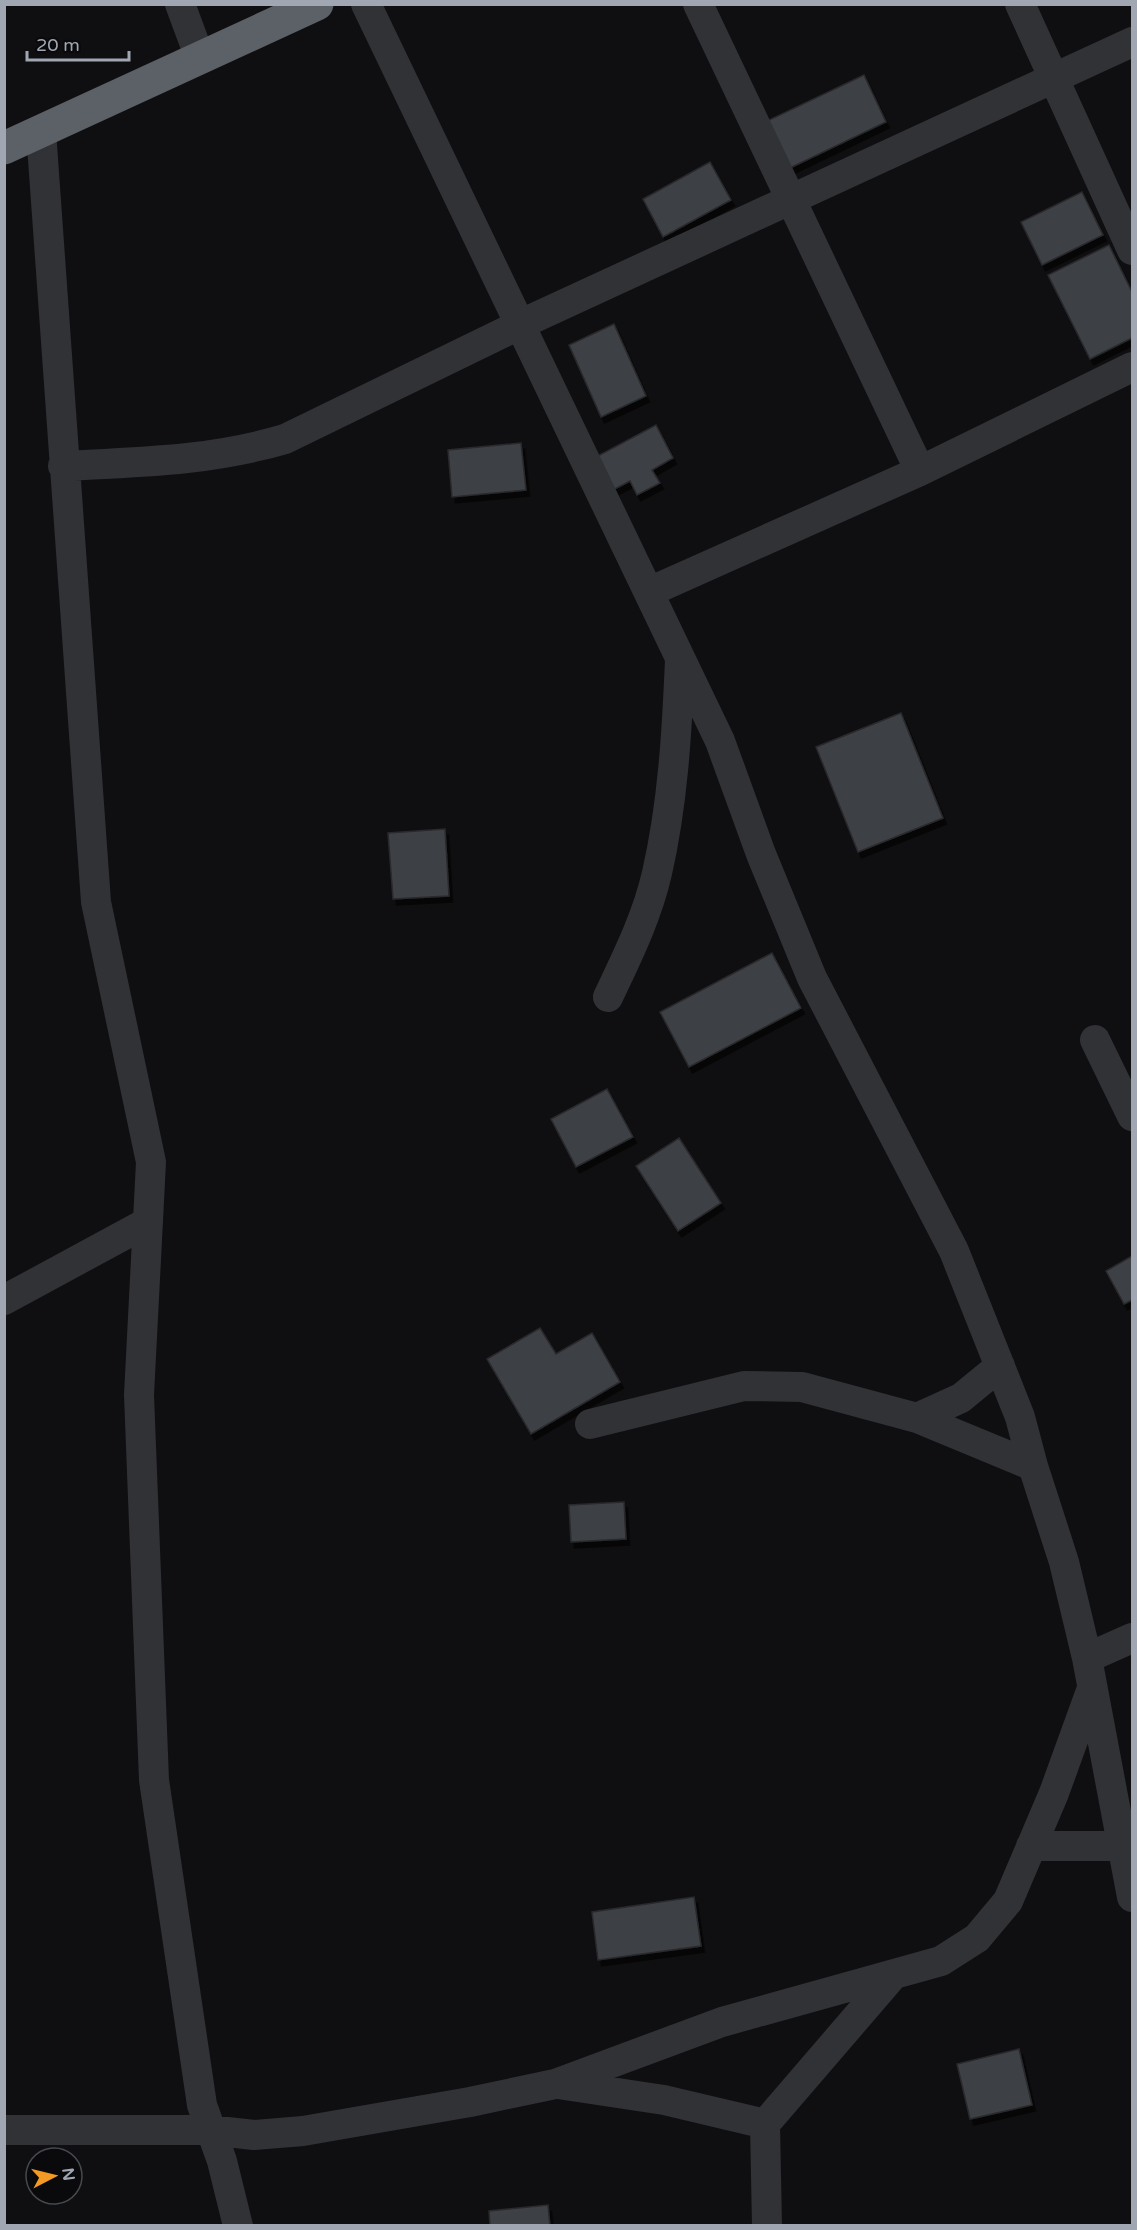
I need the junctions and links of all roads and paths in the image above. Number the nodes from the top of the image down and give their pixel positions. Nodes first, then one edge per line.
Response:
1 (180, 4) edge
2 (317, 4) edge
3 (366, 4) edge
4 (698, 4) edge
5 (1020, 4) edge
6 (1132, 42) edge
7 (200, 58) junction
8 (1053, 78) junction
9 (41, 131) junction
10 (4, 148) edge
11 (791, 199) junction
12 (1132, 250) edge
13 (521, 324) junction
14 (1132, 367) edge
15 (63, 466) junction
16 (920, 471) junction
17 (649, 592) junction
18 (681, 656) junction
19 (608, 997) dead end
20 (1095, 1040) dead end
21 (1132, 1116) edge
22 (148, 1222) junction
23 (4, 1300) edge
24 (1000, 1366) junction
25 (917, 1418) junction
26 (590, 1424) dead end
27 (1033, 1466) junction
28 (1132, 1638) edge
29 (1087, 1658) junction
30 (1093, 1687) junction
31 (1032, 1846) junction
32 (1123, 1846) junction
33 (1132, 1897) edge
34 (894, 1974) junction
35 (555, 2084) junction
36 (765, 2124) junction
37 (4, 2130) edge
38 (209, 2130) junction
39 (238, 2226) edge
40 (767, 2226) edge

1 - 7 street
2 - 7 highway
3 - 13 street
4 - 11 street
5 - 8 street
6 - 8 street
7 - 9 highway
8 - 11 street
8 - 12 street
9 - 10 highway
9 - 15 street
11 - 13 street
11 - 16 street
13 - 15 street
13 - 17 street
14 - 16 street
15 - 22 street
16 - 17 street
17 - 18 street
18 - 19 street
18 - 24 street
20 - 21 street
22 - 23 street
22 - 38 street
24 - 25 street
24 - 27 street
25 - 26 street
25 - 27 street
27 - 29 street
28 - 29 street
29 - 30 street
30 - 31 street
30 - 32 street
31 - 32 street
31 - 34 street
32 - 33 street
34 - 35 street
34 - 36 street
35 - 36 street
35 - 38 street
36 - 40 street
37 - 38 street
38 - 39 street

